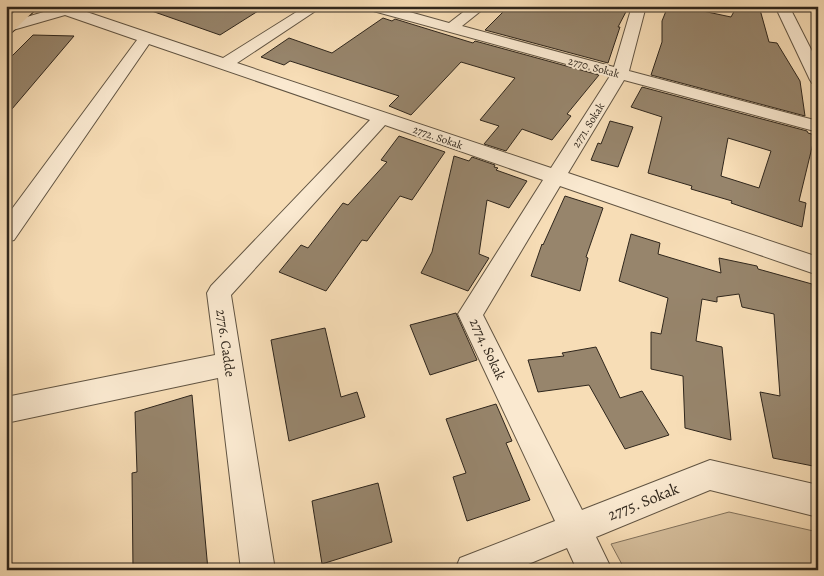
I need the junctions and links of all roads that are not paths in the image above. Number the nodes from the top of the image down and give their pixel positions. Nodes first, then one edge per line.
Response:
1 (31, 6) edge
2 (316, 6) edge
3 (371, 6) edge
4 (480, 6) edge
5 (639, 6) edge
6 (781, 6) edge
7 (62, 8) edge
8 (6, 28) edge
9 (451, 28) junction
10 (146, 38) junction
11 (225, 64) junction
12 (620, 74) junction
13 (818, 80) edge
14 (382, 118) junction
15 (818, 127) edge
16 (556, 177) junction
17 (6, 234) edge
18 (818, 266) edge
19 (229, 364) junction
20 (6, 410) edge
21 (818, 501) edge
22 (574, 529) junction
23 (258, 570) edge
24 (472, 570) edge
25 (595, 570) edge

1 - 8 main road
2 - 11 street
3 - 9 street, 2770. Sokak
4 - 9 street
5 - 12 street, 2771. Sokak
6 - 13 street
7 - 8 street
7 - 10 street, 2772. Sokak
9 - 12 street, 2770. Sokak
10 - 11 street, 2772. Sokak
10 - 17 street
11 - 14 street, 2772. Sokak
12 - 15 street, 2770. Sokak
12 - 16 street, 2771. Sokak
14 - 16 street, 2772. Sokak
14 - 19 street, 2776. Cadde
16 - 18 street, 2772. Sokak
16 - 22 street, 2774. Sokak
19 - 20 street
19 - 23 street, 2776. Cadde
21 - 22 street, 2775. Sokak
22 - 24 street, 2775. Sokak
22 - 25 street

